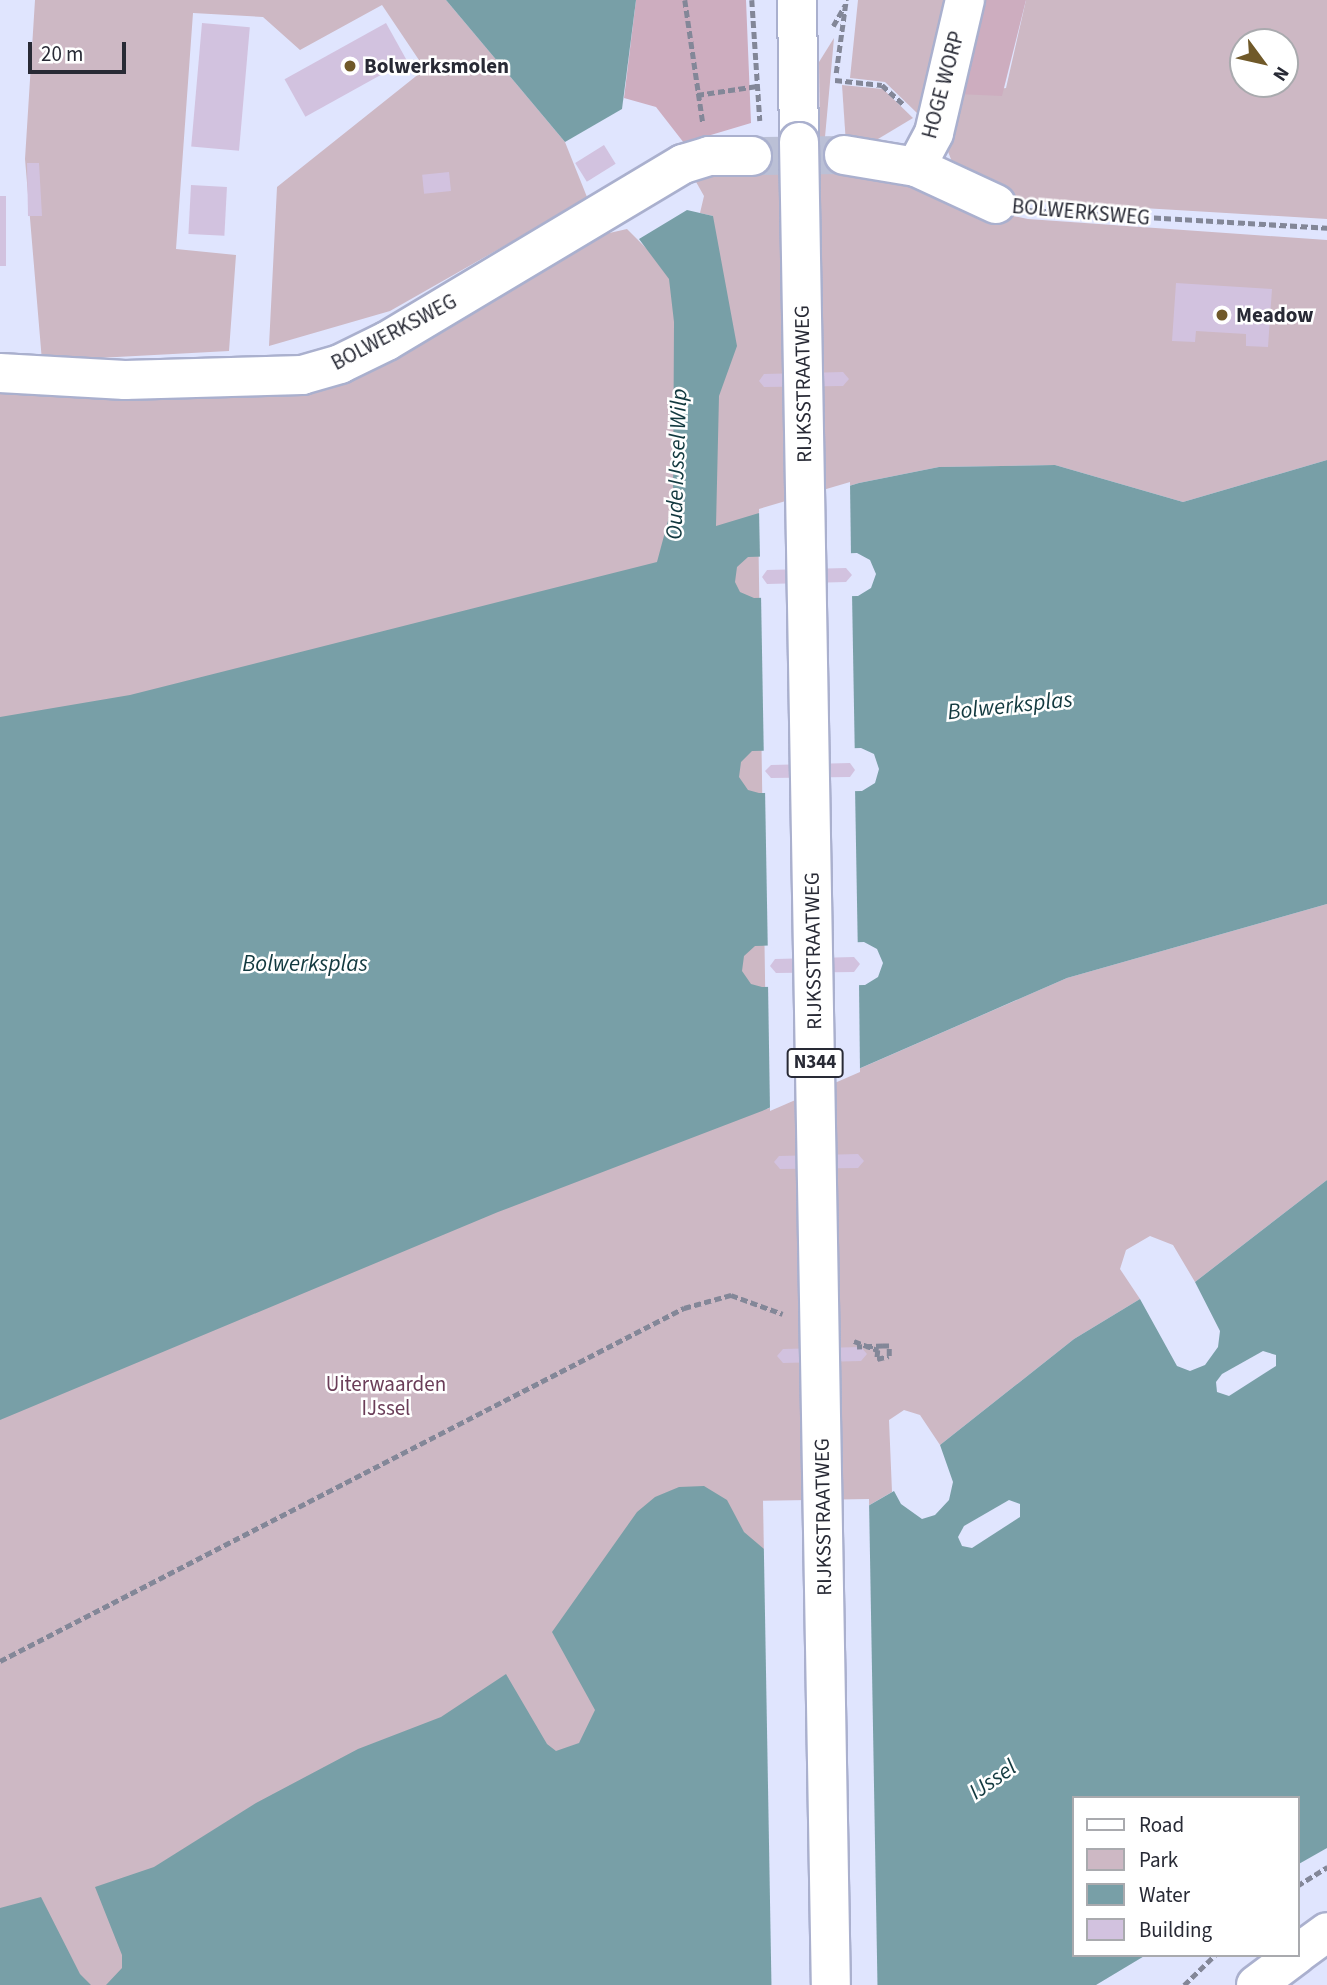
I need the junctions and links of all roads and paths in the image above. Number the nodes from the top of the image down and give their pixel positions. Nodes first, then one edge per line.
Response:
1 (685, 0) edge
2 (752, 0) edge
3 (797, 0) edge
4 (846, 0) edge
5 (965, 0) edge
6 (835, 80) junction
7 (882, 85) dead end
8 (757, 86) junction
9 (834, 92) dead end
10 (756, 144) joint
11 (844, 155) tunnel mouth
12 (916, 167) junction
13 (996, 204) joint
14 (1327, 228) edge
15 (0, 373) edge
16 (731, 1295) dead end
17 (857, 1347) dead end
18 (878, 1350) dead end
19 (0, 1661) edge
20 (1327, 1867) edge
21 (1299, 1885) edge
22 (1327, 1932) edge
23 (1299, 1953) edge
24 (1213, 1957) edge
25 (1294, 1957) edge
26 (831, 1985) edge
27 (1184, 1985) edge
28 (1256, 1985) edge

1 - 8 path
2 - 8 path
3 - 26 main road, RIJKSSTRAATWEG / N344, bridge
4 - 6 path
5 - 12 main road, HOGE WORP
6 - 7 path
6 - 9 path
8 - 10 path
10 - 15 main road, BOLWERKSWEG
11 - 12 main road, BOLWERKSWEG
12 - 13 main road, BOLWERKSWEG
13 - 14 path, BOLWERKSWEG
16 - 19 path
17 - 18 path
20 - 21 path
22 - 23 main road
24 - 27 path
25 - 28 main road

